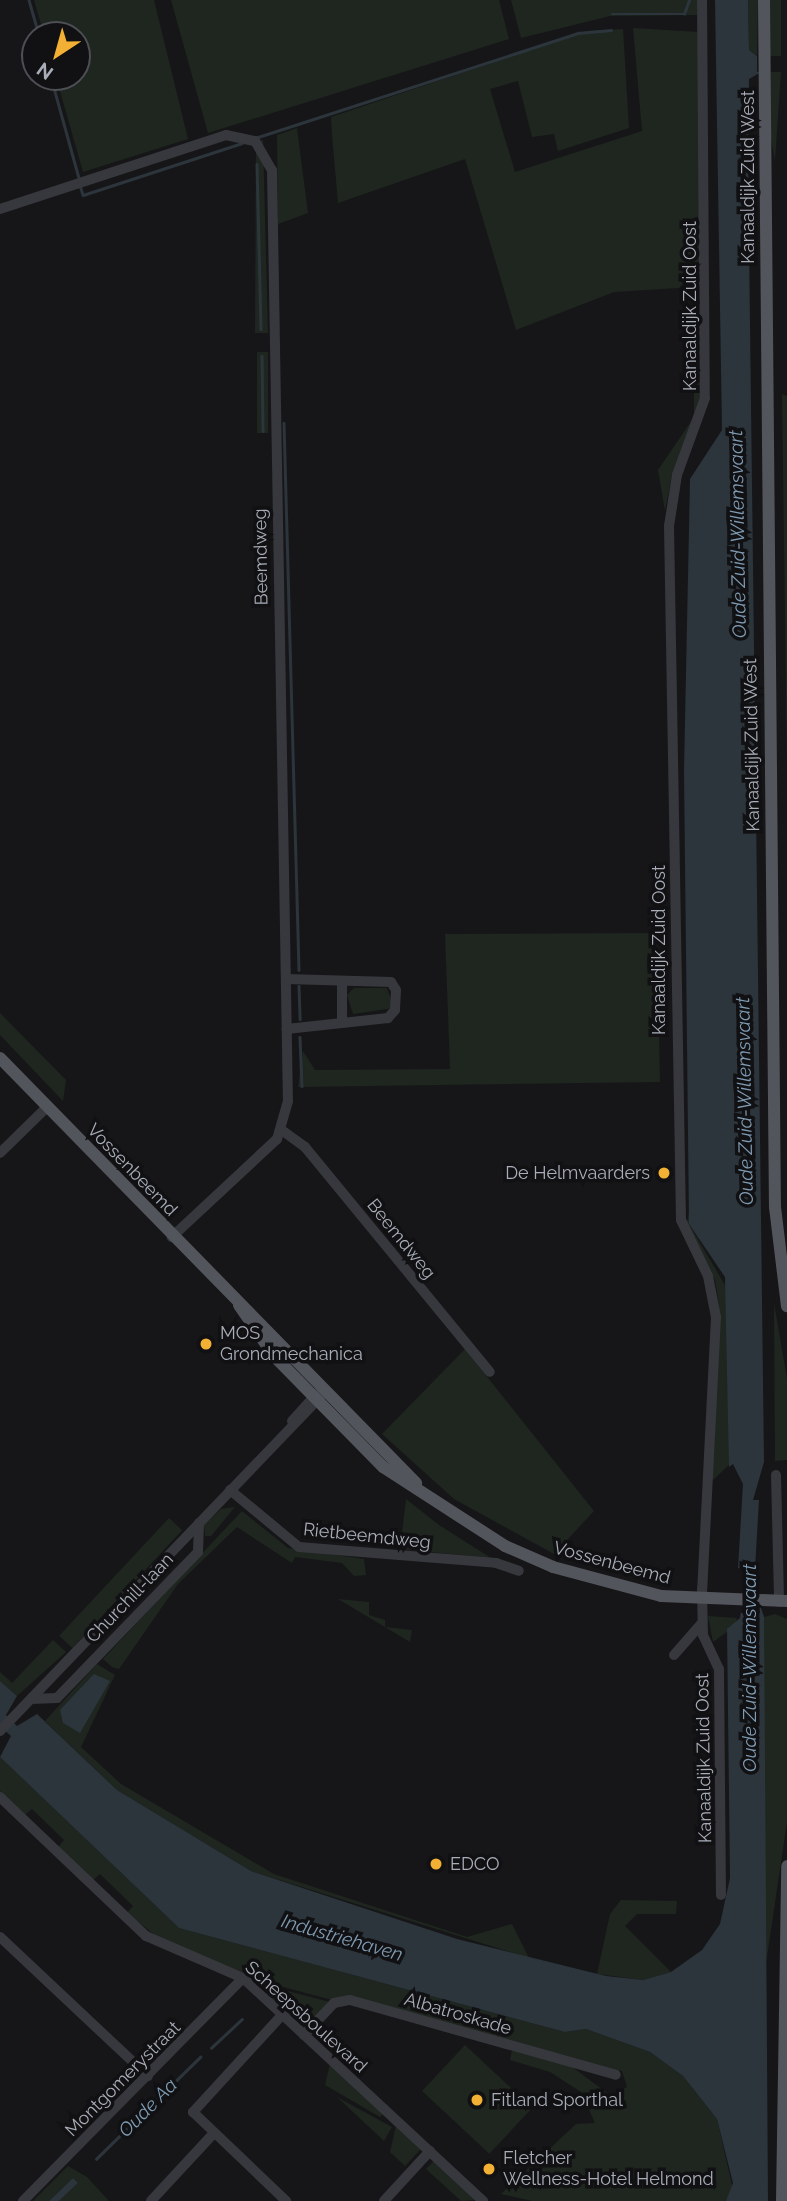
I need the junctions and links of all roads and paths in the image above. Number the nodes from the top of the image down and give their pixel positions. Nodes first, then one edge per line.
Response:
1 (702, 0) edge
2 (764, 0) edge
3 (0, 209) edge
4 (286, 979) junction
5 (342, 983) junction
6 (342, 1020) junction
7 (287, 1029) junction
8 (0, 1058) edge
9 (47, 1107) junction
10 (283, 1131) junction
11 (0, 1153) edge
12 (172, 1237) junction
13 (787, 1306) edge
14 (490, 1372) dead end
15 (317, 1396) junction
16 (776, 1475) dead end
17 (230, 1490) junction
18 (199, 1523) junction
19 (519, 1571) dead end
20 (702, 1601) junction
21 (783, 1601) edge
22 (702, 1623) junction
23 (83, 1645) junction
24 (674, 1655) dead end
25 (95, 1658) junction
26 (31, 1699) junction
27 (1, 1730) edge
28 (0, 1797) edge
29 (787, 1866) edge
30 (721, 1895) dead end
31 (0, 1937) edge
32 (243, 1978) junction
33 (780, 2002) junction
34 (282, 2015) junction
35 (787, 2031) edge
36 (304, 2035) junction
37 (616, 2075) dead end
38 (148, 2076) junction
39 (214, 2133) junction
40 (430, 2151) junction
41 (23, 2201) edge
42 (151, 2201) edge
43 (286, 2201) edge
44 (384, 2201) edge
45 (483, 2201) edge
46 (782, 2201) edge

1 - 20 street, Kanaaldijk Zuid Oost
2 - 13 main road, Kanaaldijk Zuid West
3 - 4 street, Beemdweg
4 - 5 street
4 - 7 street, Beemdweg
5 - 6 street
5 - 6 street
6 - 7 street
7 - 10 street, Beemdweg
8 - 9 main road, Vossenbeemd
9 - 11 street
9 - 12 main road, Vossenbeemd
10 - 12 street
10 - 14 street, Beemdweg
12 - 15 main road, Vossenbeemd
15 - 17 street, Churchill-laan
15 - 20 main road, Vossenbeemd
16 - 21 street
17 - 18 street, Churchill-laan
17 - 19 street, Rietbeemdweg
18 - 23 street, Churchill-laan
18 - 25 street, Churchill-laan
20 - 21 main road, Vossenbeemd
20 - 22 street, Kanaaldijk Zuid Oost
22 - 24 street
22 - 30 street, Kanaaldijk Zuid Oost
23 - 25 street, Churchill-laan
23 - 26 street, Churchill-laan
25 - 26 street, Churchill-laan
26 - 27 street, Churchill-laan
28 - 32 street, Scheepsboulevard
29 - 33 main road
31 - 38 street
32 - 34 street, Scheepsboulevard
32 - 38 street, Montgomerystraat
33 - 35 main road
33 - 46 main road
34 - 36 street, Scheepsboulevard
34 - 39 street
36 - 37 street, Albatroskade
36 - 40 street, Scheepsboulevard
38 - 41 street, Montgomerystraat
39 - 42 street
39 - 43 street
40 - 44 street
40 - 45 street, Scheepsboulevard

